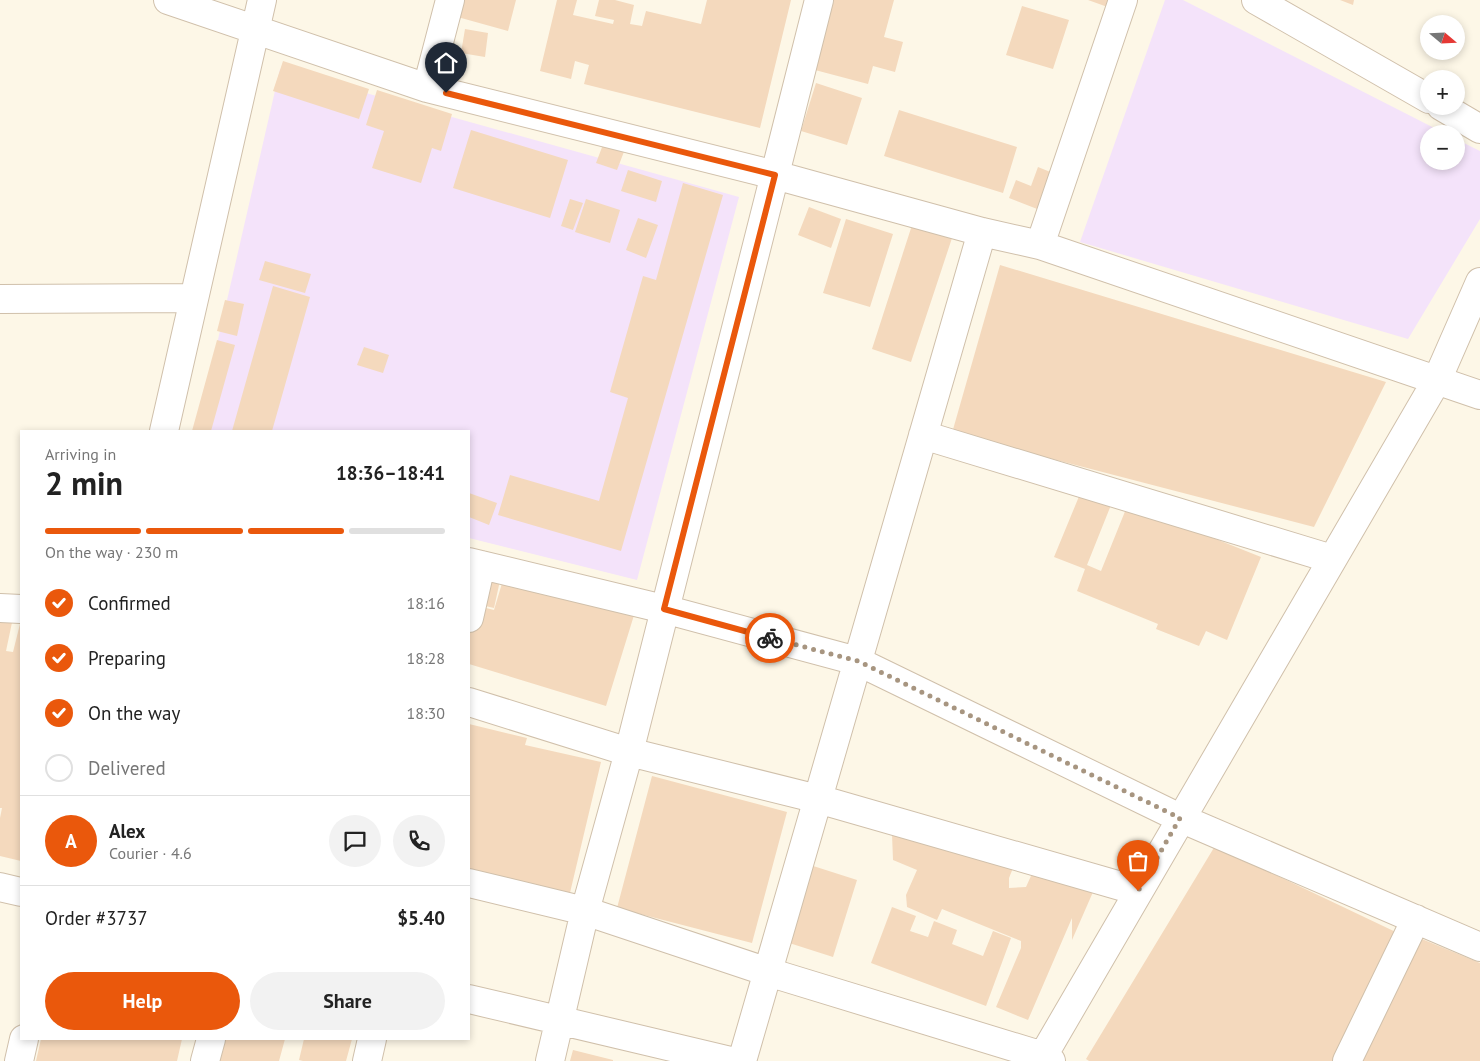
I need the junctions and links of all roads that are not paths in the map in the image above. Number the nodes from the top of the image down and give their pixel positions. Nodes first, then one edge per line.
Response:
1 (168, 0) edge
2 (262, 0) edge
3 (450, 0) edge
4 (819, 0) edge
5 (1123, 0) edge
6 (1256, 0) edge
7 (255, 31) junction
8 (427, 88) junction
9 (1420, 94) edge
10 (1456, 115) edge
11 (1480, 129) edge
12 (775, 175) junction
13 (982, 232) junction
14 (1040, 245) junction
15 (1480, 282) edge
16 (0, 298) edge
17 (194, 298) junction
18 (1437, 380) junction
19 (1480, 395) edge
20 (164, 430) edge
21 (923, 435) junction
22 (1332, 559) junction
23 (475, 564) edge
24 (0, 608) edge
25 (20, 609) edge
26 (470, 609) edge
27 (664, 609) junction
28 (858, 661) junction
29 (470, 702) edge
30 (629, 752) junction
31 (818, 800) junction
32 (1180, 818) junction
33 (470, 883) edge
34 (0, 887) edge
35 (1138, 891) junction
36 (20, 892) edge
37 (585, 911) junction
38 (1416, 919) junction
39 (1480, 946) edge
40 (768, 972) junction
41 (470, 999) edge
42 (560, 1021) junction
43 (24, 1040) edge
44 (211, 1040) edge
45 (372, 1040) edge
46 (1045, 1059) edge
47 (19, 1061) edge
48 (205, 1061) edge
49 (367, 1061) edge
50 (550, 1061) edge
51 (731, 1061) edge
52 (742, 1061) edge
53 (1347, 1061) edge

1 - 7 street
2 - 7 street
3 - 8 street
4 - 12 street
5 - 14 street
6 - 9 street
7 - 8 street
7 - 17 street
8 - 12 street
10 - 11 street
12 - 13 street
12 - 27 street
13 - 14 street
13 - 21 street
14 - 18 street
15 - 18 street
16 - 17 street
17 - 20 street
18 - 19 street
18 - 22 street
21 - 22 street
21 - 28 street
22 - 32 street
23 - 26 street
23 - 27 street
24 - 25 street
27 - 28 street
27 - 30 street
28 - 31 street
28 - 32 street
29 - 30 street
30 - 31 street
30 - 37 street
31 - 35 street
31 - 40 street
32 - 35 street
32 - 38 street
33 - 37 street
34 - 36 street
35 - 46 street
37 - 40 street
37 - 42 street
38 - 39 street
38 - 53 street
40 - 46 street
40 - 52 street
41 - 42 street
42 - 50 street
42 - 51 street
43 - 47 street
44 - 48 street
45 - 49 street

